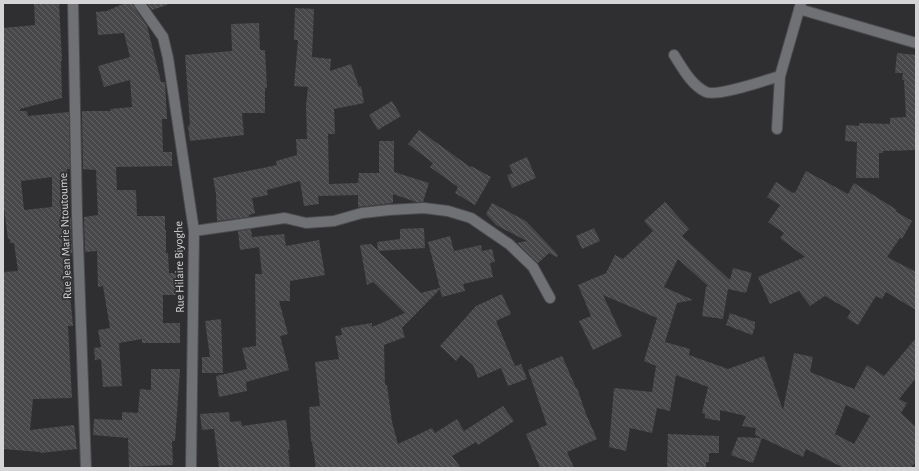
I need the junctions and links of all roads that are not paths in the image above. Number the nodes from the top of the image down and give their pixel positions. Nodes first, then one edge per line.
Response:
1 (73, 3) edge
2 (139, 3) edge
3 (800, 6) edge
4 (916, 43) edge
5 (674, 55) dead end
6 (780, 76) junction
7 (778, 129) dead end
8 (194, 231) junction
9 (550, 298) dead end
10 (86, 468) edge
11 (191, 468) edge

1 - 10 street, Rue Jean Marie Ntoutoume
2 - 8 street, Rue Hilaire Biyoghe
3 - 4 street
3 - 6 street
5 - 6 street
6 - 7 street
8 - 9 street
8 - 11 street, Rue Hilaire Biyoghe

